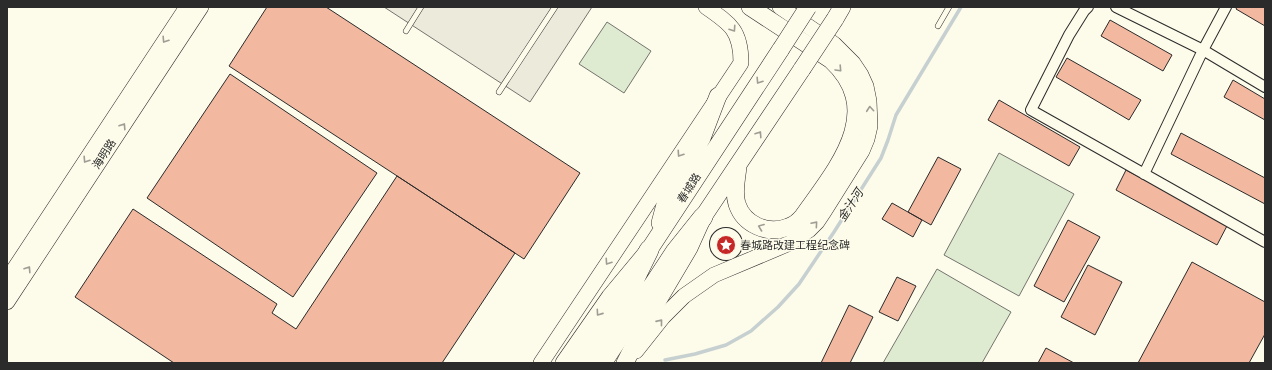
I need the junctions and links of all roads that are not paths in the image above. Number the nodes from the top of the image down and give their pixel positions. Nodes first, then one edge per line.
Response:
1 (187, 7) edge
2 (202, 7) edge
3 (421, 7) edge
4 (555, 7) edge
5 (706, 7) edge
6 (750, 7) edge
7 (780, 7) edge
8 (808, 7) edge
9 (949, 7) edge
10 (1088, 7) edge
11 (1116, 7) edge
12 (1226, 7) edge
13 (839, 13) edge
14 (938, 26) dead end
15 (406, 30) dead end
16 (1203, 50) junction
17 (1265, 87) edge
18 (499, 92) dead end
19 (718, 96) junction
20 (738, 166) junction
21 (1144, 174) junction
22 (703, 217) junction
23 (1265, 242) edge
24 (653, 244) junction
25 (7, 280) edge
26 (7, 302) edge
27 (541, 363) edge
28 (564, 363) edge
29 (584, 363) edge
30 (602, 363) edge
31 (626, 363) edge

1 -> 25 main road, 海明路
26 -> 2 main road, 海明路
3 - 15 lane
4 - 18 lane
5 -> 19 main road
6 -> 20 main road
31 -> 7 main road
8 -> 24 main road, 春城路, bridge
9 - 14 lane
10 - 21 street
11 - 16 street
12 - 16 street
20 -> 13 main road, bridge
16 - 17 street
16 - 21 street
19 - 24 main road
19 -> 27 main road
20 - 22 main road
21 - 23 street
22 - 30 highway
22 - 31 main road
24 -> 28 main road, 春城路
24 - 29 highway

